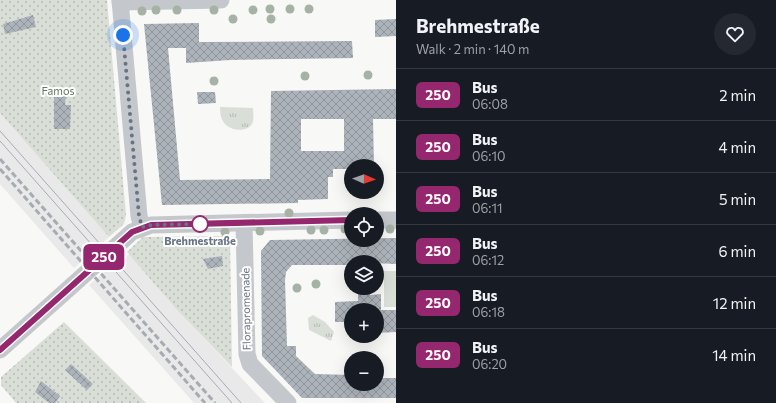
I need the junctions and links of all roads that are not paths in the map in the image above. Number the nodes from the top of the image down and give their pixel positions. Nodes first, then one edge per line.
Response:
1 (221, 0) edge
2 (120, 1) edge
3 (344, 220) edge
4 (384, 220) edge
5 (396, 220) edge
6 (244, 223) junction
7 (142, 227) junction
8 (0, 350) edge
9 (288, 403) edge

1 - 2 street
2 - 7 street
3 - 6 street
4 - 5 street
6 - 7 street
6 - 9 street, Florapromenade
7 - 8 street

